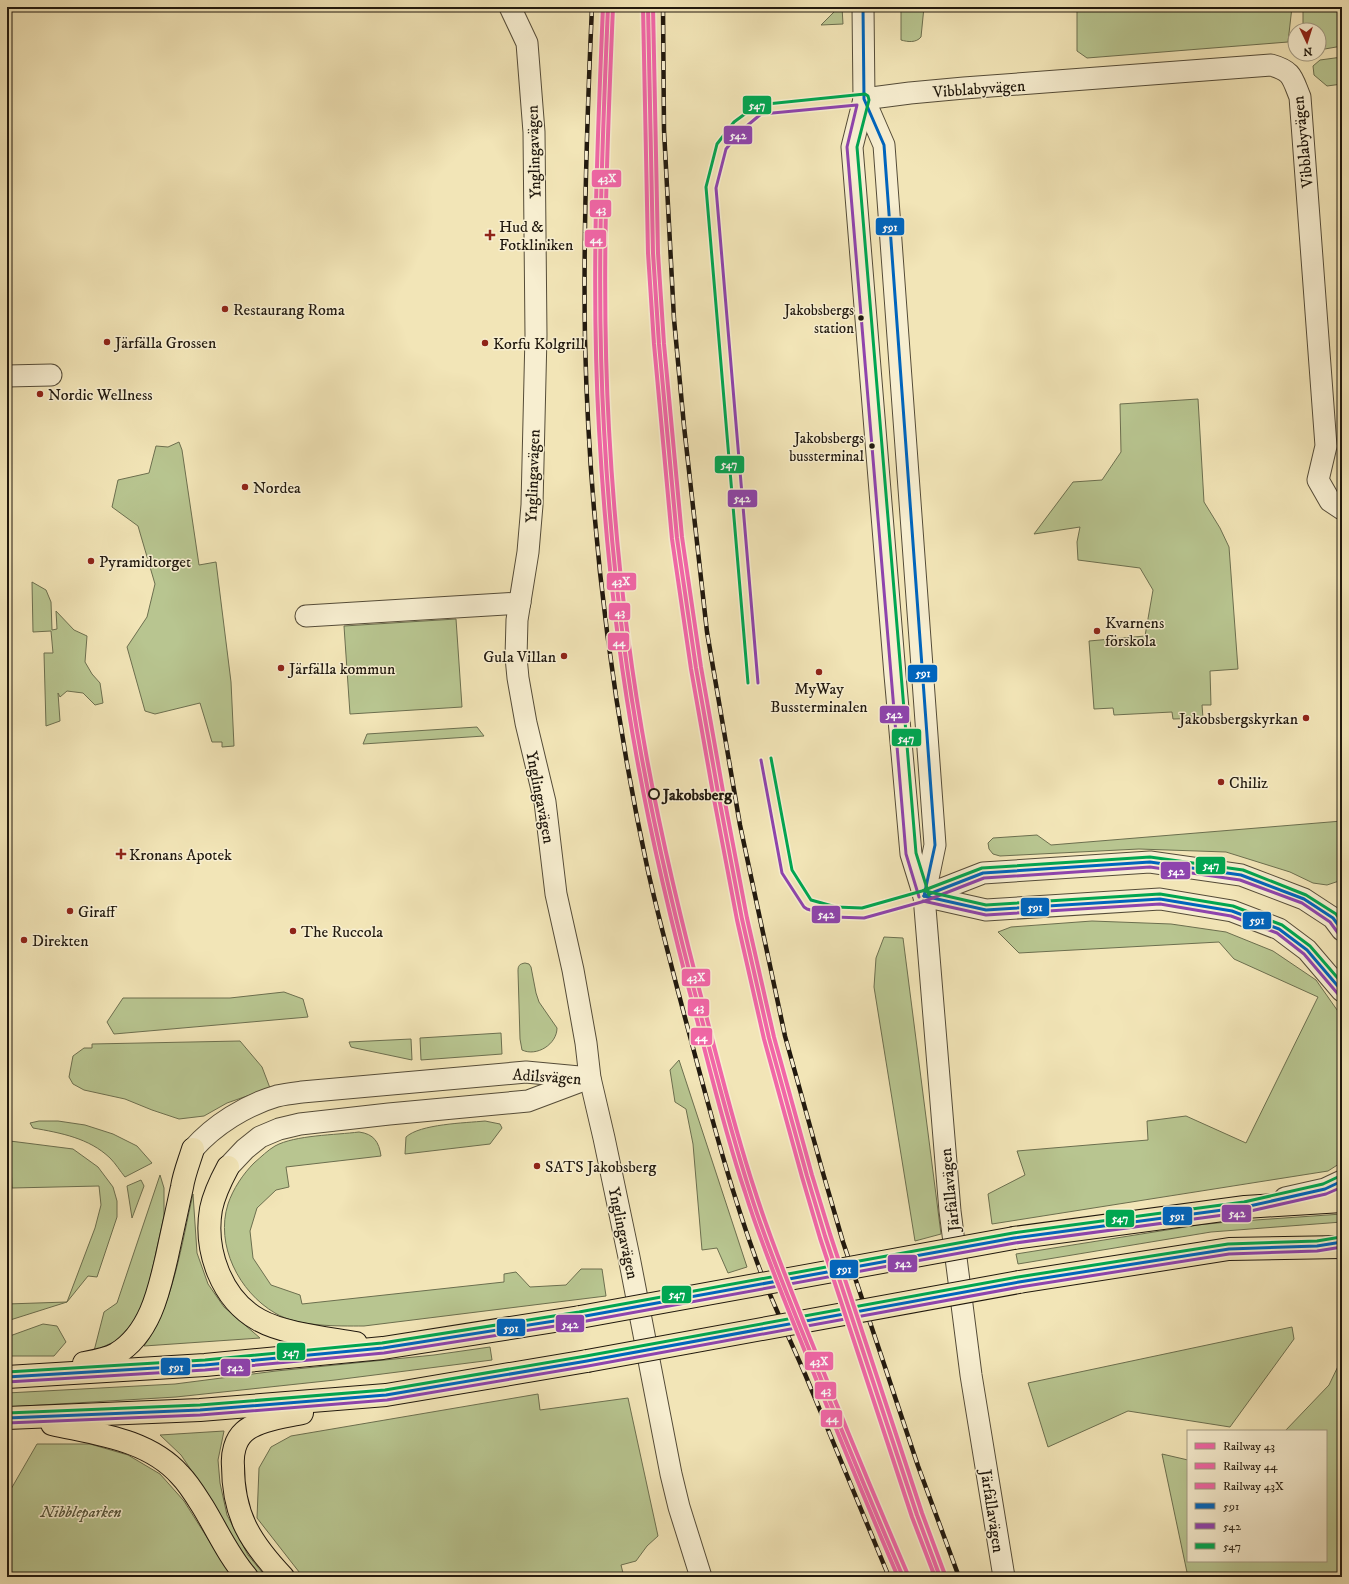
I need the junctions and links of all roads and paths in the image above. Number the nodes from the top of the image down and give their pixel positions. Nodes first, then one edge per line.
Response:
1 (510, 7) edge
2 (863, 7) edge
3 (864, 99) junction
4 (51, 375) dead end
5 (7, 376) edge
6 (1342, 509) edge
7 (520, 603) junction
8 (306, 616) dead end
9 (924, 896) junction
10 (1342, 930) edge
11 (1342, 991) edge
12 (590, 1078) junction
13 (193, 1150) joint
14 (228, 1167) joint
15 (1342, 1181) edge
16 (1342, 1201) edge
17 (1245, 1207) junction
18 (1342, 1242) edge
19 (1317, 1246) junction
20 (1342, 1247) edge
21 (383, 1348) junction
22 (12, 1376) edge
23 (386, 1395) junction
24 (16, 1418) edge
25 (247, 1577) edge
26 (283, 1577) edge
27 (701, 1577) edge
28 (1004, 1577) edge

1 - 7 street, Ynglingavägen
2 - 3 street, Järfällavägen
3 - 6 street, Vibblabyvägen
3 - 9 street, Järfällavägen
3 - 9 street, Järfällavägen
4 - 5 street
7 - 8 street
7 - 12 street, Ynglingavägen
9 - 10 street
9 - 11 street
9 - 28 street, Järfällavägen
12 - 13 street, Adilsvägen
12 - 14 street, Adilsvägen
12 - 27 street, Ynglingavägen
13 - 22 main road
14 - 21 main road
15 - 17 street
16 - 17 main road
17 - 21 main road, bridge
18 - 19 street
19 - 20 main road
19 - 23 main road, bridge
21 - 22 main road
23 - 24 main road
23 - 26 main road
24 - 25 main road

